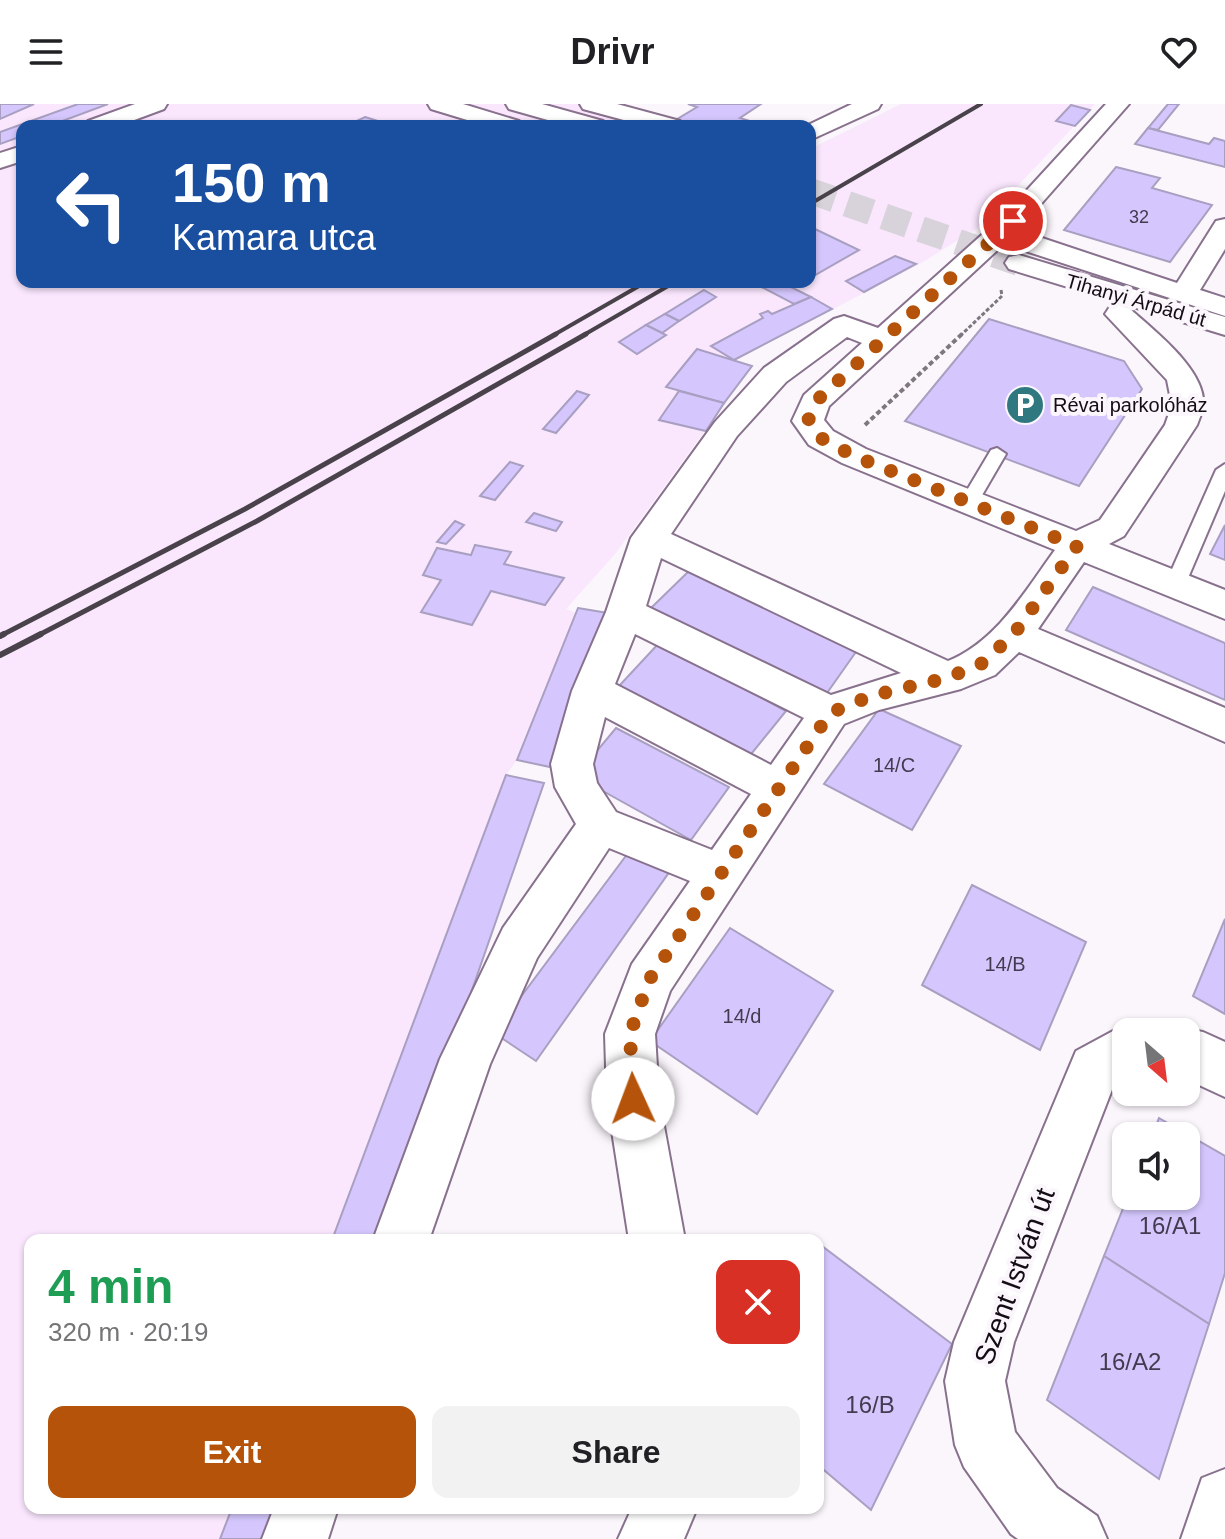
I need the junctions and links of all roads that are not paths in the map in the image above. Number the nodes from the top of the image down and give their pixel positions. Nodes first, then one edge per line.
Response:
1 (156, 104) edge
2 (439, 104) edge
3 (517, 104) edge
4 (591, 104) edge
5 (870, 104) edge
6 (1118, 104) edge
7 (112, 120) edge
8 (491, 120) edge
9 (574, 120) edge
10 (650, 120) edge
11 (816, 130) edge
12 (1225, 227) edge
13 (1001, 233) junction
14 (1019, 263) tunnel mouth
15 (1046, 274) junction
16 (1183, 295) junction
17 (1225, 307) edge
18 (1119, 314) junction
19 (1225, 326) edge
20 (882, 340) junction
21 (1225, 352) edge
22 (997, 454) dead end
23 (1225, 470) edge
24 (969, 502) junction
25 (649, 538) junction
26 (1077, 546) junction
27 (1175, 585) junction
28 (1225, 605) edge
29 (625, 612) junction
30 (1014, 634) junction
31 (947, 678) junction
32 (592, 691) junction
33 (830, 713) junction
34 (1225, 726) edge
35 (779, 789) junction
36 (600, 825) junction
37 (722, 874) junction
38 (1200, 1056) edge
39 (1112, 1058) edge
40 (1225, 1071) edge
41 (403, 1234) edge
42 (656, 1234) edge
43 (1225, 1501) edge
44 (304, 1514) edge
45 (662, 1514) edge
46 (295, 1539) edge
47 (651, 1539) edge
48 (1074, 1539) edge
49 (1214, 1539) edge

1 - 7 street
2 - 8 street
3 - 9 street
4 - 10 street
5 - 11 street
6 - 13 street
12 - 16 street
13 - 16 street
13 - 20 street
14 - 15 street, Tihanyi Árpád út
15 - 18 street, Tihanyi Árpád út
15 - 19 street, Tihanyi Árpád út
16 - 17 street
18 - 21 street, Tihanyi Árpád út
18 - 26 street
20 - 24 street
20 - 25 street
22 - 24 lane
23 - 27 lane
24 - 26 street
25 - 29 street
25 - 31 street
26 - 27 street
26 - 30 street
27 - 28 street
29 - 32 street
29 - 33 street
30 - 31 street
30 - 34 street
31 - 33 street
32 - 35 street
32 - 36 street
33 - 35 street
35 - 37 street
36 - 37 street
36 - 41 street
37 - 42 street
38 - 40 street
39 - 48 street, Szent István út
43 - 49 street
44 - 46 street
45 - 47 street

